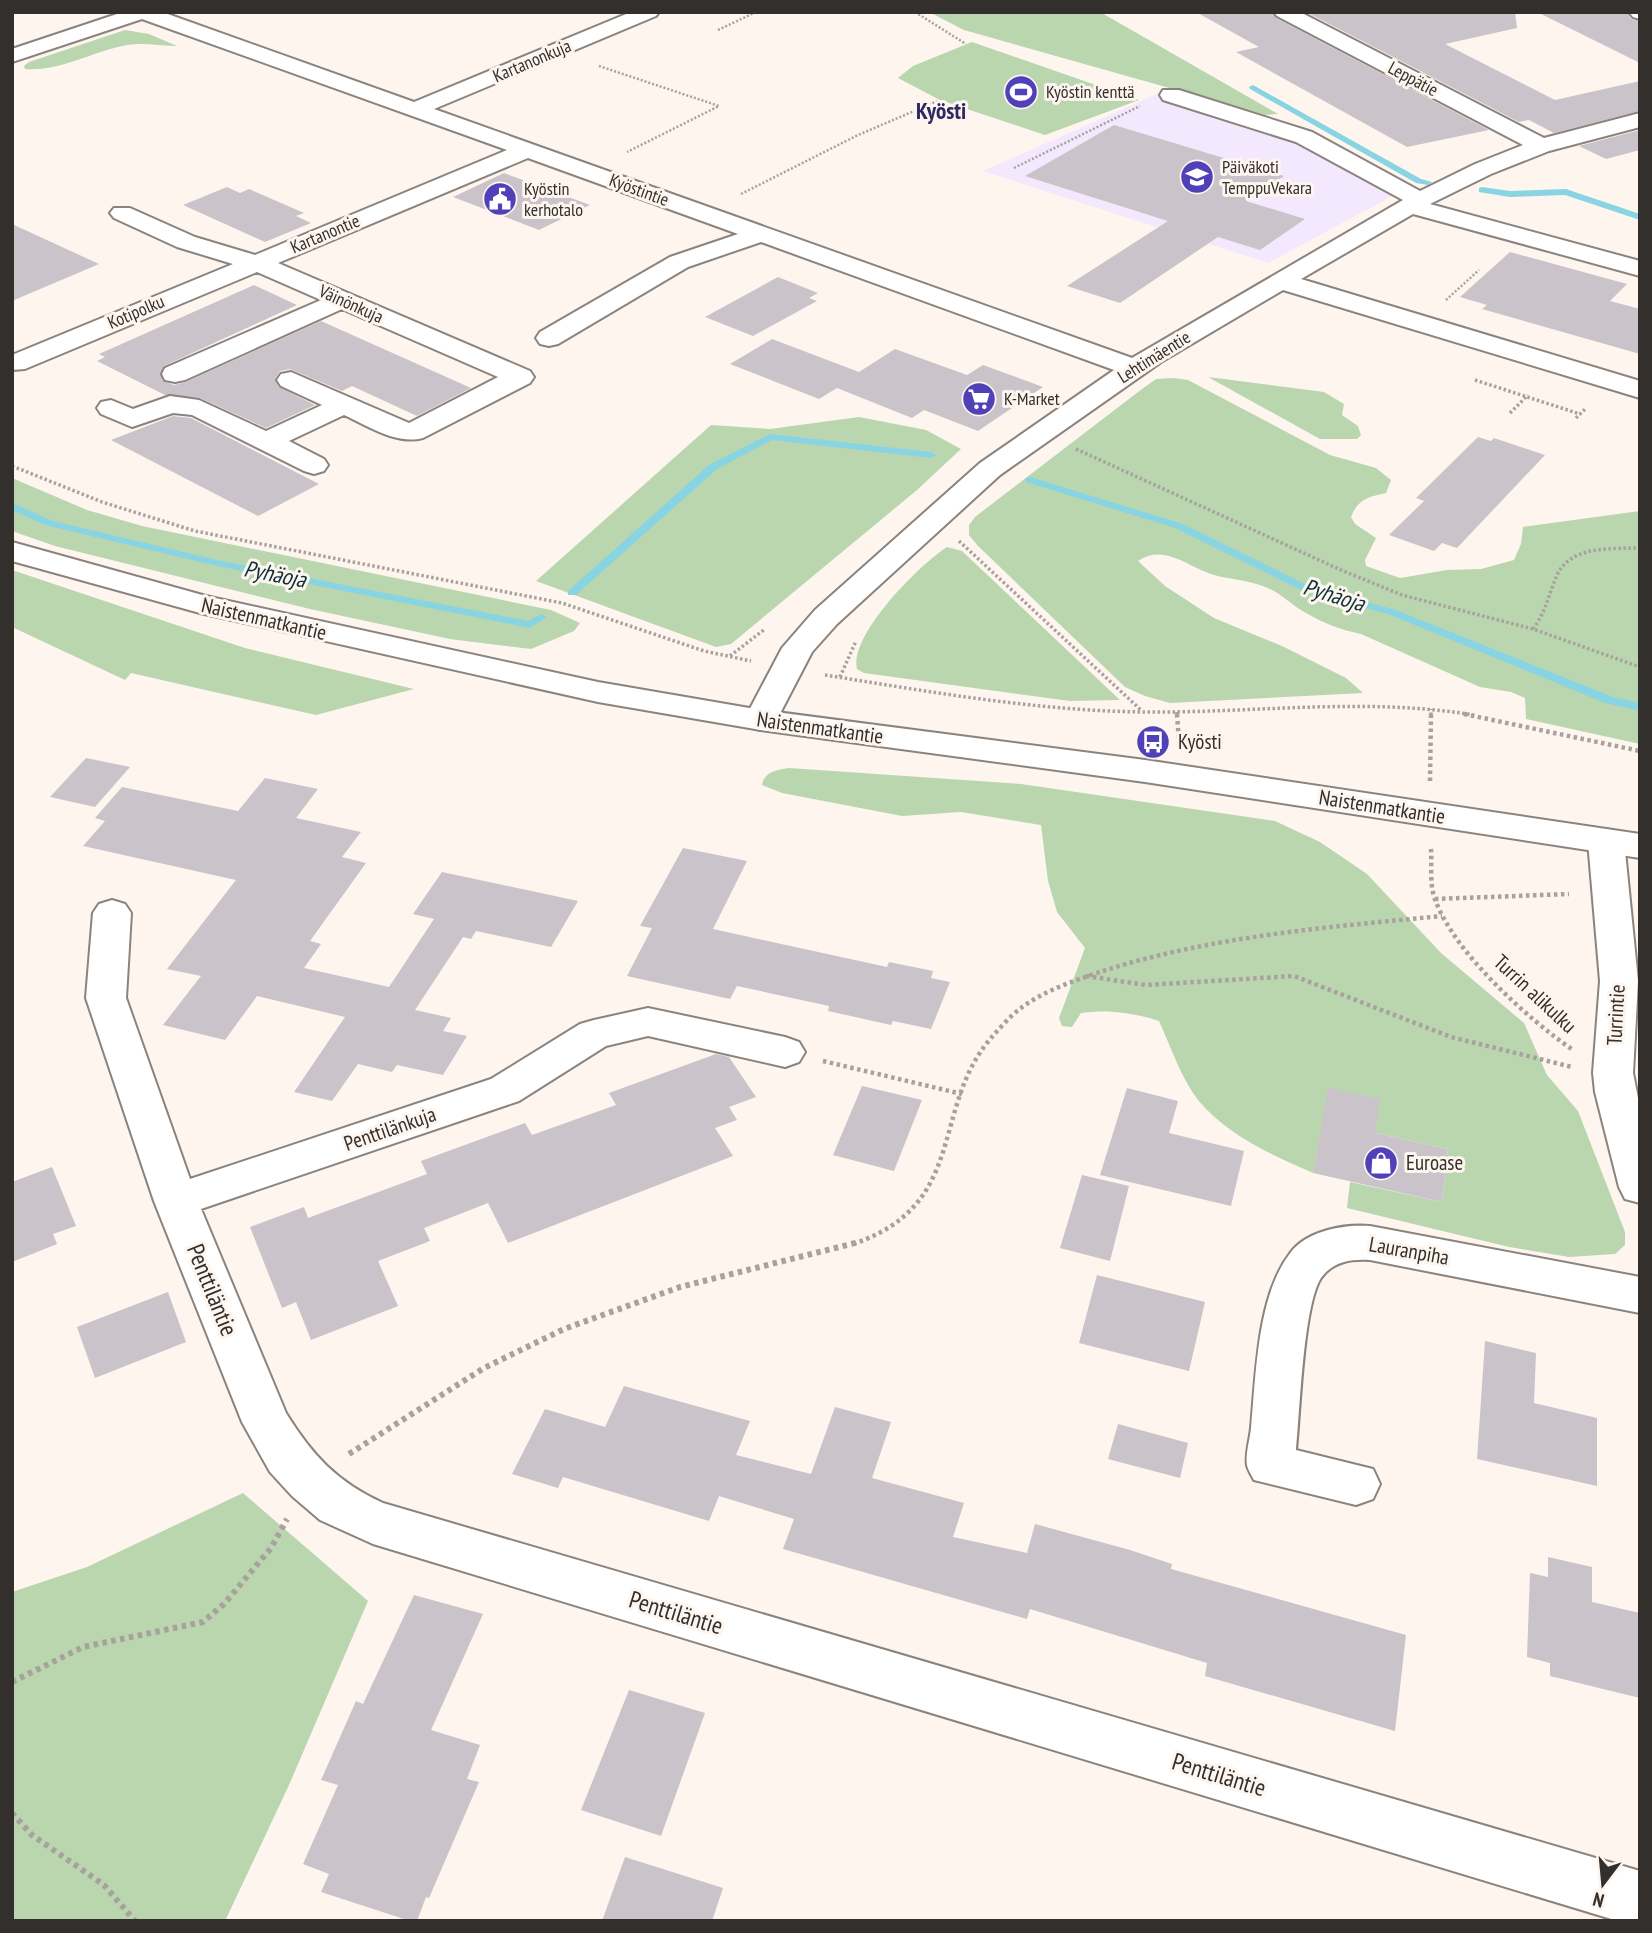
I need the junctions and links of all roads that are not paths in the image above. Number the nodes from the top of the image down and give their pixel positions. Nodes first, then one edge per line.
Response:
1 (142, 12) edge
2 (649, 12) edge
3 (1284, 12) edge
4 (12, 31) edge
5 (37, 48) junction
6 (12, 57) edge
7 (1171, 95) dead end
8 (416, 109) junction
9 (1640, 120) edge
10 (1541, 146) junction
11 (527, 150) junction
12 (1415, 203) junction
13 (122, 214) dead end
14 (761, 234) junction
15 (257, 263) junction
16 (1640, 269) edge
17 (1280, 281) junction
18 (342, 300) junction
19 (549, 338) dead end
20 (16, 363) dead end
21 (1135, 368) junction
22 (174, 373) dead end
23 (291, 380) dead end
24 (1640, 390) edge
25 (344, 405) junction
26 (111, 408) dead end
27 (267, 442) junction
28 (314, 466) dead end
29 (12, 551) edge
30 (761, 720) junction
31 (1623, 843) edge
32 (112, 913) dead end
33 (1629, 982) edge
34 (785, 1052) road end
35 (1640, 1187) edge
36 (176, 1201) junction
37 (1640, 1295) edge
38 (1356, 1484) dead end
39 (1640, 1899) edge

1 - 5 street
1 - 8 street, Kyöstintie
2 - 8 street, Kartanonkuja
3 - 10 street, Leppätie
4 - 5 street
5 - 6 street
7 - 12 street
8 - 11 street, Kyöstintie
9 - 10 street, Lehtimäentie
10 - 12 street, Lehtimäentie
11 - 14 street, Kyöstintie
11 - 15 street, Kartanontie
12 - 16 street
12 - 17 street, Lehtimäentie
13 - 15 street
14 - 19 street
14 - 21 street, Kyöstintie
15 - 18 street, Väinönkuja
15 - 20 street, Kotipolku
17 - 21 street, Lehtimäentie
17 - 24 street
18 - 22 street
18 - 25 street, Väinönkuja
21 - 30 street, Lehtimäentie
23 - 25 street
25 - 27 street
26 - 27 street
27 - 28 street
29 - 30 street, Naistenmatkantie
30 - 31 street, Naistenmatkantie
31 - 33 street, Turrintie
32 - 36 street, Penttiläntie
33 - 35 street, Turrintie
34 - 36 street, Penttilänkuja
36 - 39 street, Penttiläntie
37 - 38 street, Lauranpiha

